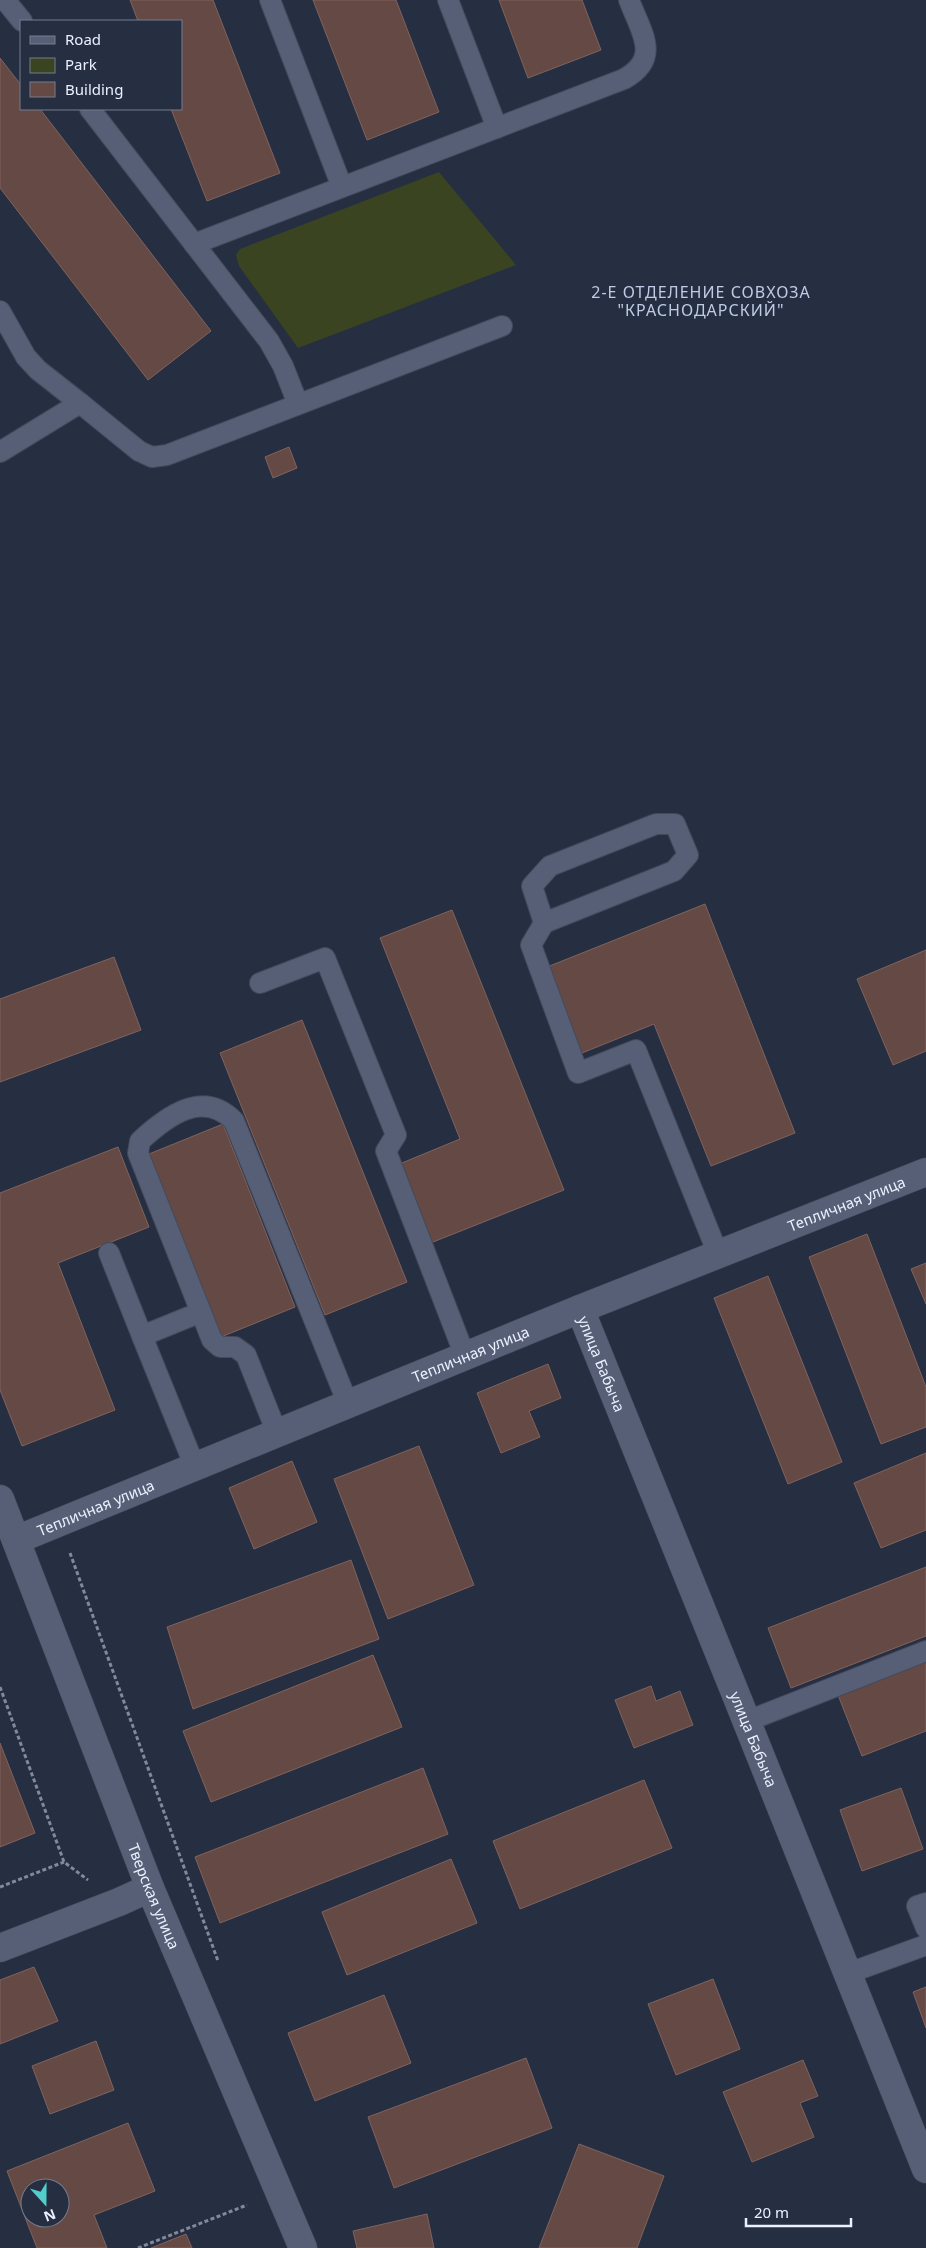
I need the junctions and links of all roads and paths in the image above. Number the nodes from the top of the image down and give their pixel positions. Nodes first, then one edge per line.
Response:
1 (6, 0) edge
2 (270, 0) edge
3 (448, 0) edge
4 (629, 0) edge
5 (21, 20) edge
6 (91, 110) edge
7 (497, 128) junction
8 (342, 187) junction
9 (194, 244) junction
10 (0, 311) edge
11 (502, 326) dead end
12 (80, 403) junction
13 (298, 404) junction
14 (0, 452) edge
15 (544, 923) junction
16 (260, 983) dead end
17 (926, 1172) edge
18 (109, 1253) dead end
19 (718, 1254) junction
20 (580, 1309) junction
21 (201, 1312) junction
22 (142, 1336) junction
23 (465, 1356) junction
24 (348, 1404) junction
25 (277, 1433) junction
26 (194, 1467) junction
27 (0, 1499) edge
28 (16, 1540) junction
29 (69, 1551) dead end
30 (926, 1651) edge
31 (0, 1687) edge
32 (745, 1722) junction
33 (0, 1887) edge
34 (150, 1888) junction
35 (926, 1903) edge
36 (926, 1928) edge
37 (926, 1945) edge
38 (0, 1948) edge
39 (222, 1969) dead end
40 (849, 1973) junction
41 (926, 2169) edge
42 (247, 2205) dead end
43 (138, 2248) edge
44 (303, 2248) edge

1 - 5 lane
2 - 8 lane
3 - 7 lane
4 - 7 lane
6 - 9 lane
7 - 8 lane
8 - 9 lane
9 - 13 lane
10 - 12 lane
11 - 13 lane
12 - 13 lane
12 - 14 lane
15 - 15 lane
15 - 19 lane
16 - 23 lane
17 - 19 street, Тепличная улица
18 - 22 lane
19 - 20 street, Тепличная улица
20 - 23 street, Тепличная улица
20 - 32 street, улица Бабыча
21 - 22 lane
21 - 24 lane
21 - 25 lane
22 - 26 lane
23 - 24 street, Тепличная улица
24 - 25 street, Тепличная улица
25 - 26 street, Тепличная улица
26 - 28 street, Тепличная улица
27 - 28 street, Тверская улица
28 - 34 street, Тверская улица
29 - 39 path
30 - 32 lane
31 - 33 path
32 - 40 street, улица Бабыча
34 - 38 street
34 - 44 street, Тверская улица
35 - 36 lane
37 - 40 lane
40 - 41 street, улица Бабыча
42 - 43 path

